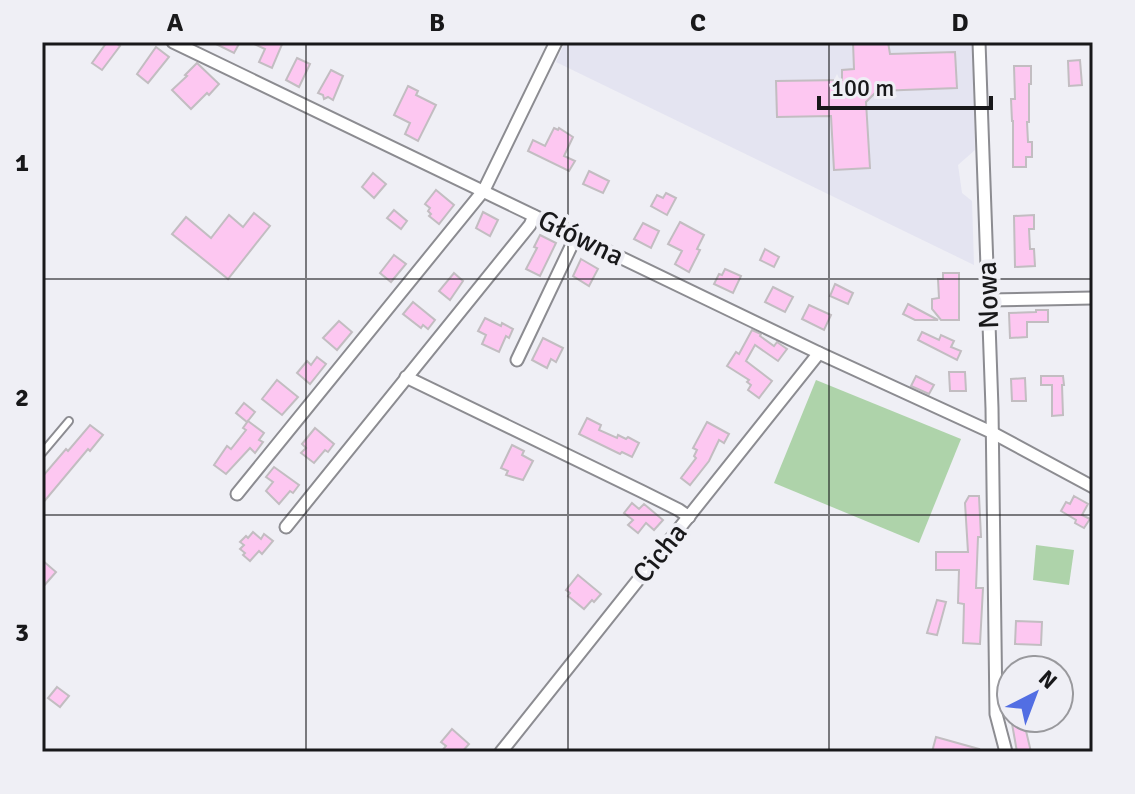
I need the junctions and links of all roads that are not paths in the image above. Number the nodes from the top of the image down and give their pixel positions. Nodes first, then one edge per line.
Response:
1 (173, 42) edge
2 (556, 42) edge
3 (979, 42) edge
4 (484, 190) junction
5 (534, 216) junction
6 (576, 236) junction
7 (1093, 298) edge
8 (988, 300) junction
9 (819, 353) junction
10 (517, 360) dead end
11 (406, 377) junction
12 (69, 421) dead end
13 (991, 432) junction
14 (42, 453) edge
15 (1093, 487) edge
16 (237, 494) dead end
17 (689, 517) junction
18 (286, 527) dead end
19 (501, 752) edge
20 (1006, 752) edge

1 - 4 street, Główna
2 - 4 street
3 - 8 street, Nowa
4 - 5 street, Główna
4 - 16 street
5 - 6 street, Główna
5 - 11 street
6 - 9 street, Główna
6 - 10 street
7 - 8 street
8 - 13 street, Nowa
9 - 13 street, Główna
9 - 17 street, Cicha
11 - 17 street
11 - 18 street
12 - 14 lane
13 - 15 street
13 - 20 street, Nowa
17 - 19 street, Cicha

